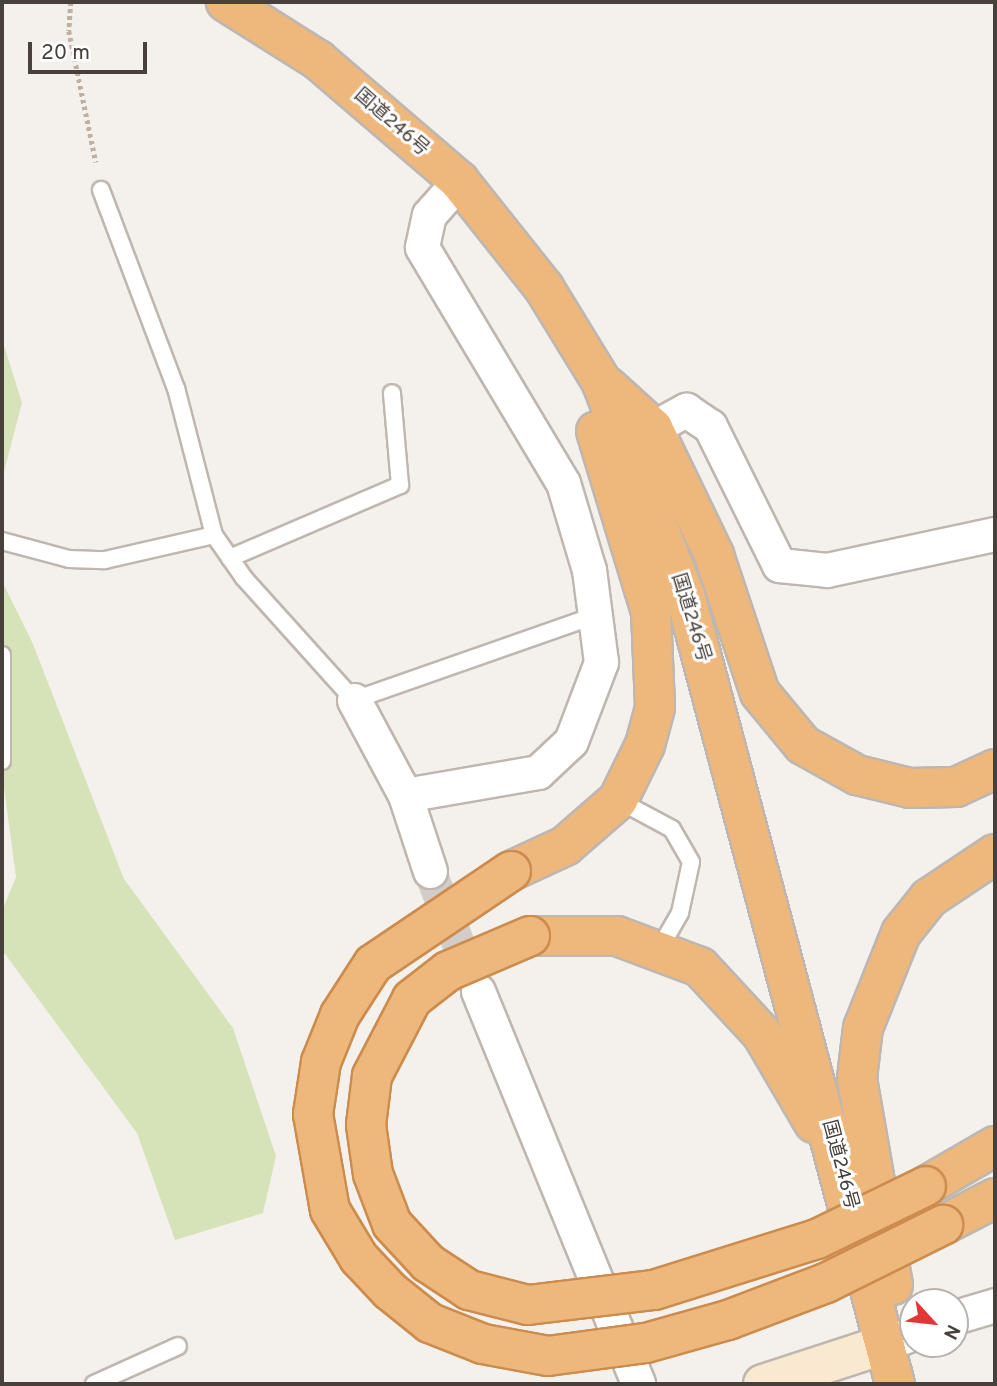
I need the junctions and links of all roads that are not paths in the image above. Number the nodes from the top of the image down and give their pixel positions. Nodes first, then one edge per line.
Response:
1 (226, 2) edge
2 (459, 181) junction
3 (102, 190) road end
4 (544, 288) junction
5 (601, 381) junction
6 (392, 393) dead end
7 (653, 428) junction
8 (995, 534) edge
9 (214, 535) junction
10 (2, 541) edge
11 (230, 558) junction
12 (597, 615) junction
13 (2, 655) edge
14 (355, 700) junction
15 (2, 761) edge
16 (995, 769) edge
17 (405, 795) junction
18 (618, 800) junction
19 (995, 854) edge
20 (430, 871) tunnel mouth
21 (660, 947) junction
22 (478, 991) tunnel mouth
23 (995, 1146) edge
24 (839, 1168) junction
25 (995, 1198) edge
26 (995, 1305) edge
27 (969, 1313) edge
28 (899, 1338) edge
29 (178, 1346) dead end
30 (94, 1384) edge
31 (638, 1384) edge
32 (763, 1384) edge
33 (895, 1384) edge

1 - 2 highway, 国道246号
2 - 4 highway, 国道246号
2 - 12 street
3 - 9 lane
4 - 5 highway, 国道246号
4 - 18 highway
5 - 7 highway
5 - 24 highway, 国道246号
6 - 11 lane
7 - 8 street
7 - 16 highway
9 - 10 lane
9 - 11 lane
11 - 14 lane
12 - 14 lane
12 - 17 street
13 - 15 lane
14 - 17 street
17 - 20 street
18 - 21 lane
18 - 25 highway, bridge
19 - 28 highway
21 - 23 highway, bridge
21 - 24 highway
22 - 31 street
24 - 28 highway, 国道246号
26 - 27 street
28 - 32 street
28 - 33 highway, 国道246号
29 - 30 lane

